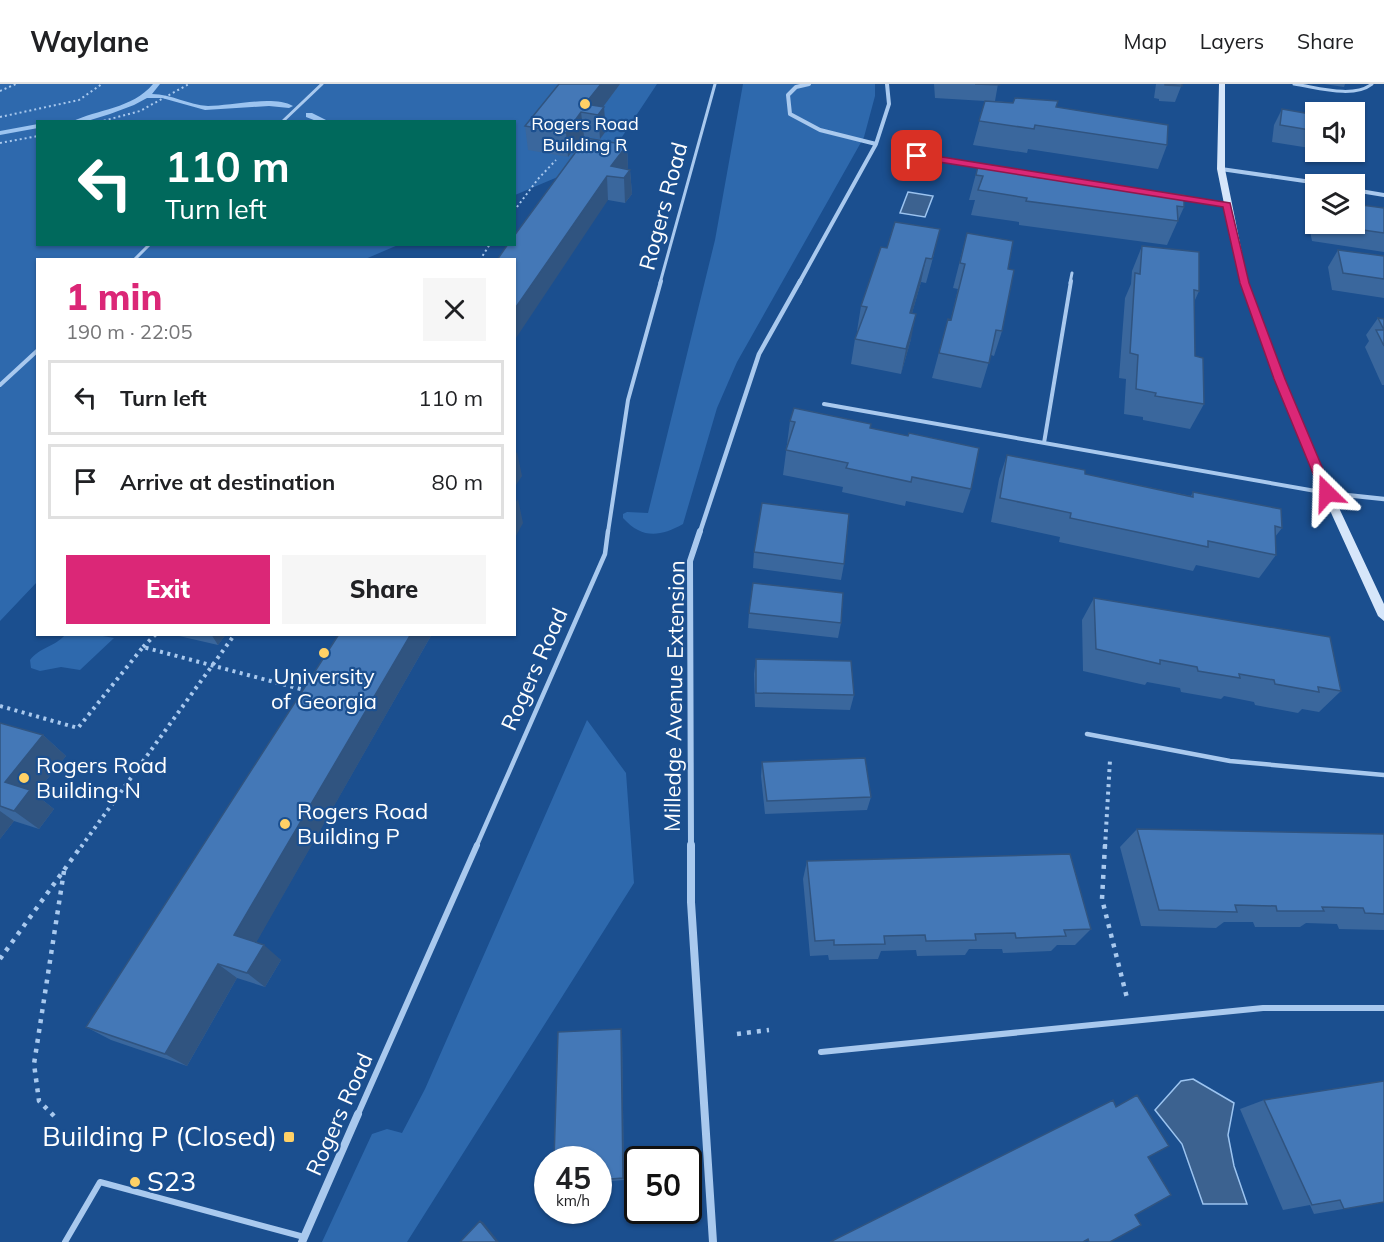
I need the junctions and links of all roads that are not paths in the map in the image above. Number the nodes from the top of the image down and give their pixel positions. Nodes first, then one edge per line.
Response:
1 (322, 84) edge
2 (715, 84) edge
3 (809, 84) edge
4 (886, 84) edge
5 (1222, 84) edge
6 (1294, 84) edge
7 (1372, 84) edge
8 (284, 120) edge
9 (876, 144) junction
10 (917, 156) dead end
11 (997, 169) edge
12 (1221, 169) junction
13 (1020, 172) edge
14 (1305, 181) edge
15 (1111, 187) edge
16 (1365, 192) edge
17 (1384, 195) edge
18 (1169, 196) edge
19 (1227, 205) junction
20 (148, 246) edge
21 (136, 258) edge
22 (1072, 273) dead end
23 (36, 352) edge
24 (0, 385) edge
25 (824, 404) dead end
26 (1044, 443) junction
27 (1327, 493) junction
28 (1384, 499) edge
29 (1384, 616) edge
30 (1087, 734) dead end
31 (1384, 775) edge
32 (1384, 1008) edge
33 (821, 1052) dead end
34 (358, 1114) joint
35 (303, 1240) edge
36 (65, 1242) edge
37 (713, 1242) edge

1 - 8 lane
2 - 34 lane, Rogers Road
3 - 9 street
4 - 9 street, Milledge Avenue Extension
5 - 12 main road
6 - 7 lane
9 - 37 street, Milledge Avenue Extension
10 - 11 lane
12 - 14 street
12 - 19 main road
13 - 15 lane
16 - 17 street
18 - 19 lane
19 - 27 main road
20 - 21 lane
22 - 26 lane
23 - 24 lane
25 - 26 lane
26 - 27 lane
27 - 28 street
27 - 29 main road
30 - 31 lane
32 - 33 lane
34 - 35 street, Rogers Road
35 - 36 lane

